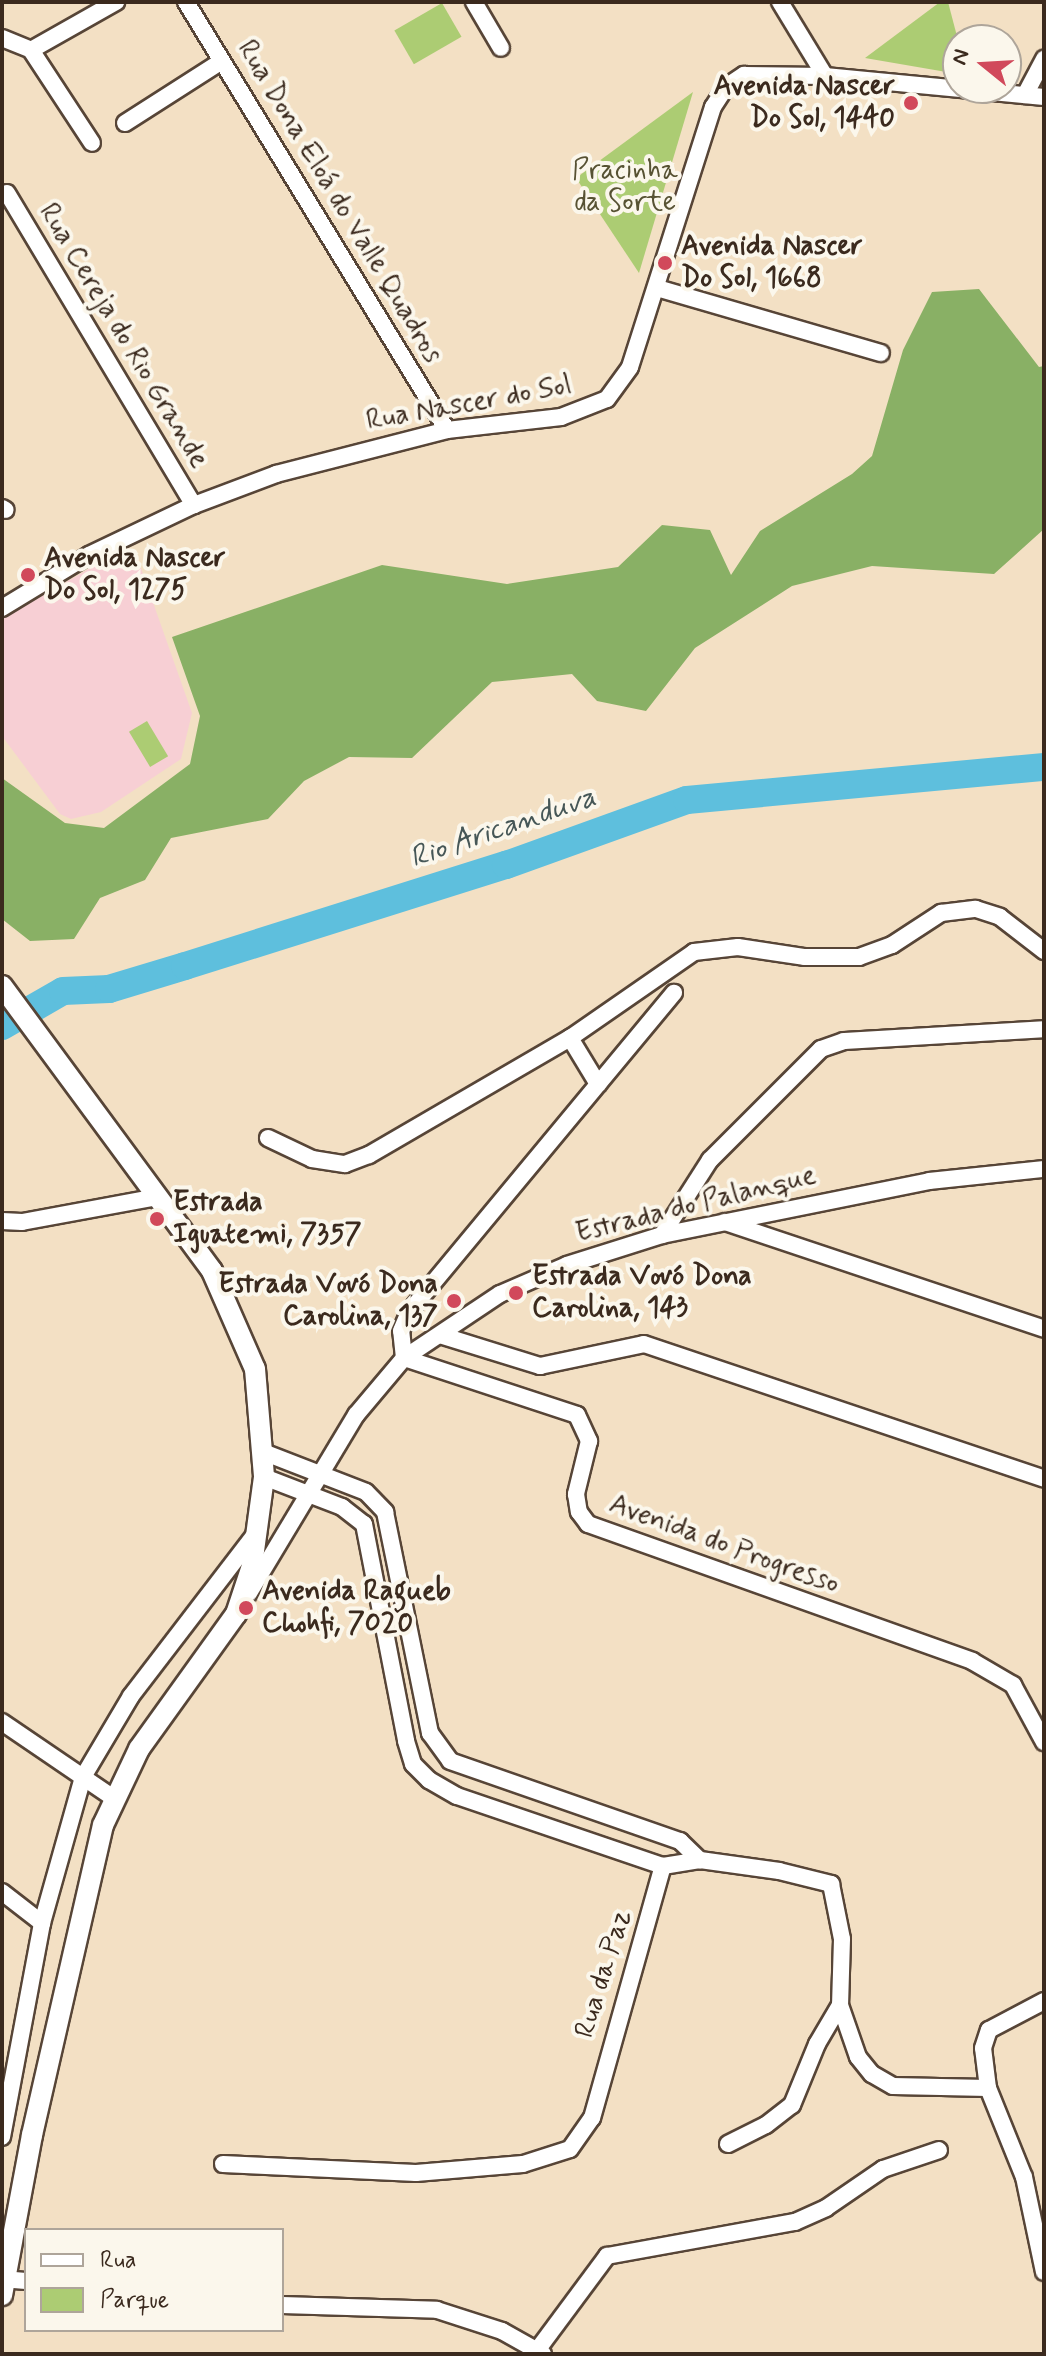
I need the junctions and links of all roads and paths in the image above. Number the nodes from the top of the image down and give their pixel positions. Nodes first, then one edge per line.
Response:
1 (116, 2) edge
2 (186, 2) edge
3 (474, 2) edge
4 (780, 2) edge
5 (2, 38) edge
6 (501, 48) dead end
7 (31, 50) junction
8 (1044, 59) edge
9 (222, 61) junction
10 (825, 76) junction
11 (1025, 95) junction
12 (1044, 97) edge
13 (125, 123) dead end
14 (92, 143) dead end
15 (7, 193) dead end
16 (657, 288) junction
17 (881, 353) dead end
18 (447, 430) junction
19 (194, 505) junction
20 (2, 608) edge
21 (1044, 951) edge
22 (6, 992) edge
23 (674, 993) dead end
24 (1044, 1029) edge
25 (570, 1038) junction
26 (598, 1084) junction
27 (268, 1138) dead end
28 (1044, 1169) edge
29 (157, 1197) junction
30 (2, 1221) edge
31 (724, 1221) junction
32 (662, 1235) junction
33 (1044, 1329) edge
34 (440, 1335) junction
35 (404, 1358) junction
36 (263, 1452) junction
37 (319, 1470) junction
38 (264, 1477) junction
39 (1044, 1479) edge
40 (309, 1492) junction
41 (259, 1530) junction
42 (236, 1614) junction
43 (2, 1722) edge
44 (1044, 1742) edge
45 (83, 1777) junction
46 (112, 1797) junction
47 (700, 1860) junction
48 (663, 1866) junction
49 (2, 1892) edge
50 (42, 1923) junction
51 (1044, 2001) edge
52 (840, 2005) junction
53 (9, 2047) edge
54 (988, 2088) junction
55 (2, 2137) edge
56 (728, 2144) dead end
57 (939, 2150) dead end
58 (223, 2164) dead end
59 (1044, 2272) edge
60 (24, 2281) edge
61 (3, 2284) edge
62 (284, 2305) edge
63 (540, 2352) edge

1 - 7 street
2 - 9 street, Rua Dona Eloá do Valle Quadros
3 - 6 street
4 - 10 street
5 - 7 street
7 - 14 street
8 - 11 street
9 - 13 street
9 - 18 street, Rua Dona Eloá do Valle Quadros
10 - 11 street, Rua Nascer do Sol
10 - 16 street, Rua Nascer do Sol
11 - 12 street, Rua Nascer do Sol
15 - 19 street, Rua Cereja do Rio Grande
16 - 17 street
16 - 18 street, Rua Nascer do Sol
18 - 19 street, Rua Nascer do Sol
19 - 20 street, Rua Nascer do Sol
21 - 25 street
22 - 29 main road
23 - 26 street
24 - 32 street
25 - 26 street
25 - 27 street
26 - 35 street
28 - 31 street, Estrada do Palanque
29 - 30 street
29 - 36 main road
31 - 32 street, Estrada do Palanque
31 - 33 street
32 - 34 street, Estrada do Palanque
34 - 35 street, Estrada do Palanque
34 - 39 street
35 - 37 street, Estrada do Palanque
35 - 44 street, Avenida do Progresso
36 - 37 street
36 - 38 main road
37 - 40 street, Estrada do Palanque
37 - 47 street
38 - 40 street
38 - 41 main road
40 - 42 street, Estrada do Palanque
40 - 48 street
41 - 42 main road
41 - 45 street
42 - 46 main road
43 - 45 street
45 - 46 street
45 - 50 street
46 - 61 main road
47 - 48 street
47 - 52 street
48 - 58 street, Rua da Paz
49 - 50 street
50 - 53 street
51 - 54 street
52 - 54 street
52 - 56 street
53 - 55 street
54 - 59 street
57 - 63 street
60 - 61 street
62 - 63 street

